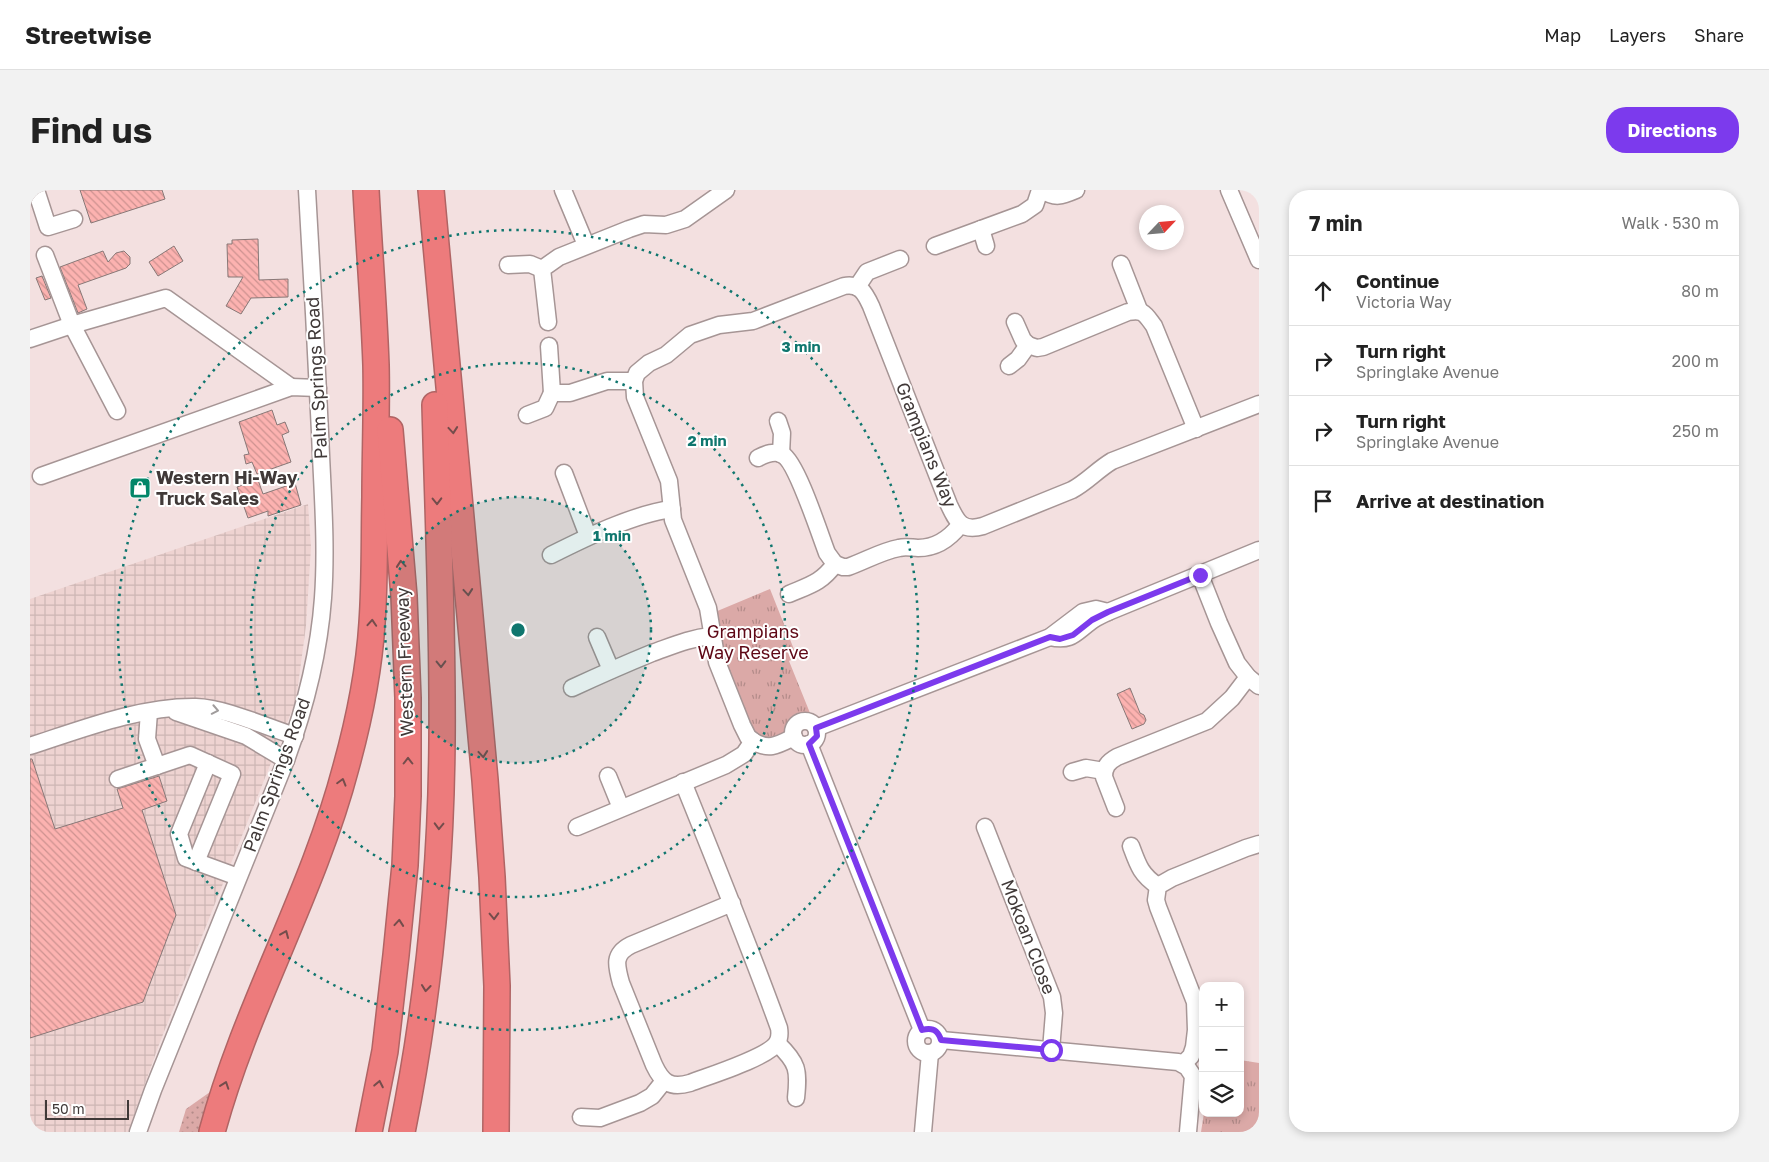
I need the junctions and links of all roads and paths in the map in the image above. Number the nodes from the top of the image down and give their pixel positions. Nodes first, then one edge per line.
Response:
1 (36, 190) edge
2 (308, 190) edge
3 (366, 190) edge
4 (371, 190) edge
5 (431, 190) edge
6 (563, 190) edge
7 (726, 190) edge
8 (1041, 190) edge
9 (1076, 190) edge
10 (1229, 190) edge
11 (74, 219) dead end
12 (981, 229) junction
13 (586, 246) junction
14 (935, 246) dead end
15 (986, 246) dead end
16 (45, 255) dead end
17 (900, 259) dead end
18 (1259, 260) edge
19 (1121, 264) dead end
20 (508, 265) dead end
21 (542, 269) junction
22 (857, 287) junction
23 (1139, 310) junction
24 (548, 322) dead end
25 (1015, 322) dead end
26 (72, 325) junction
27 (30, 340) edge
28 (1028, 345) junction
29 (549, 346) dead end
30 (1008, 366) dead end
31 (634, 381) junction
32 (291, 388) junction
33 (318, 388) junction
34 (552, 393) junction
35 (1259, 404) edge
36 (116, 411) dead end
37 (528, 416) dead end
38 (778, 421) dead end
39 (1196, 429) junction
40 (781, 454) junction
41 (758, 458) dead end
42 (564, 473) dead end
43 (41, 476) dead end
44 (672, 509) junction
45 (960, 525) junction
46 (588, 536) junction
47 (1259, 550) edge
48 (550, 555) dead end
49 (835, 564) junction
50 (1200, 575) junction
51 (789, 594) dead end
52 (711, 636) junction
53 (597, 637) dead end
54 (611, 670) junction
55 (1254, 682) edge
56 (572, 688) dead end
57 (167, 710) junction
58 (150, 712) junction
59 (816, 728) junction
60 (295, 736) junction
61 (794, 737) junction
62 (753, 741) junction
63 (809, 744) junction
64 (30, 746) edge
65 (286, 760) junction
66 (208, 763) junction
67 (157, 766) junction
68 (1104, 771) junction
69 (1072, 772) dead end
70 (608, 776) dead end
71 (118, 779) dead end
72 (683, 782) junction
73 (620, 808) junction
74 (1116, 808) dead end
75 (576, 827) dead end
76 (985, 827) dead end
77 (1259, 844) edge
78 (1131, 846) dead end
79 (196, 862) junction
80 (238, 877) junction
81 (1158, 886) junction
82 (732, 903) junction
83 (922, 1030) junction
84 (941, 1040) junction
85 (777, 1043) junction
86 (1051, 1050) junction
87 (930, 1053) junction
88 (1183, 1064) junction
89 (664, 1081) junction
90 (796, 1098) dead end
91 (581, 1117) dead end
92 (138, 1132) edge
93 (212, 1132) edge
94 (369, 1132) edge
95 (402, 1132) edge
96 (496, 1132) edge
97 (923, 1132) edge
98 (1188, 1132) edge

1 - 11 street
2 - 33 street, Palm Springs Road
93 -> 3 highway
94 -> 4 highway, Western Freeway
5 -> 95 highway, Western Freeway
5 -> 96 highway
6 - 13 street
7 - 13 street
8 - 9 street
8 - 12 street
10 - 18 street
12 - 14 street
12 - 15 street
13 - 21 street
16 - 26 street
17 - 22 street
19 - 23 street
20 - 21 street
21 - 24 street
22 - 31 street
22 - 45 street, Grampians Way
23 - 28 street
23 - 39 street
25 - 28 street
26 - 27 street
26 - 32 street
26 - 36 street
28 - 30 street
29 - 34 street
31 - 34 street
31 - 44 street
32 - 33 street
32 - 43 street
33 - 60 street, Palm Springs Road
34 - 37 street
35 - 39 street, Grampians Way
38 - 40 street
39 - 45 street, Grampians Way
40 - 41 street
40 - 49 street
42 - 46 street
44 - 46 street
44 - 52 street
45 - 49 street
46 - 48 street
47 - 50 street
49 - 51 street
50 - 55 street
50 - 59 street
52 - 54 street
52 - 62 street
53 - 54 street
54 - 56 street
55 - 68 street
57 - 58 street
57 -> 60 street
57 - 65 street
58 - 64 street
58 - 67 street
59 - 61 street
59 - 63 street
60 - 65 street, Palm Springs Road
61 - 62 street
61 - 63 street
62 - 72 street
63 - 83 street
65 - 80 street, Palm Springs Road
66 - 67 street
66 - 79 street
66 - 79 street
67 - 71 street
68 - 69 street
68 - 74 street
70 - 73 street
72 - 73 street
72 - 82 street
73 - 75 street
76 - 86 street, Mokoan Close
77 - 81 street
78 - 81 street
79 - 80 street
80 - 92 street, Palm Springs Road
81 - 88 street
82 - 85 street
82 - 89 street
83 - 84 street
83 - 87 street
84 - 86 street
84 - 87 street
85 - 89 street
85 - 90 street
86 - 88 street
87 - 97 street
88 - 98 street
89 - 91 street

